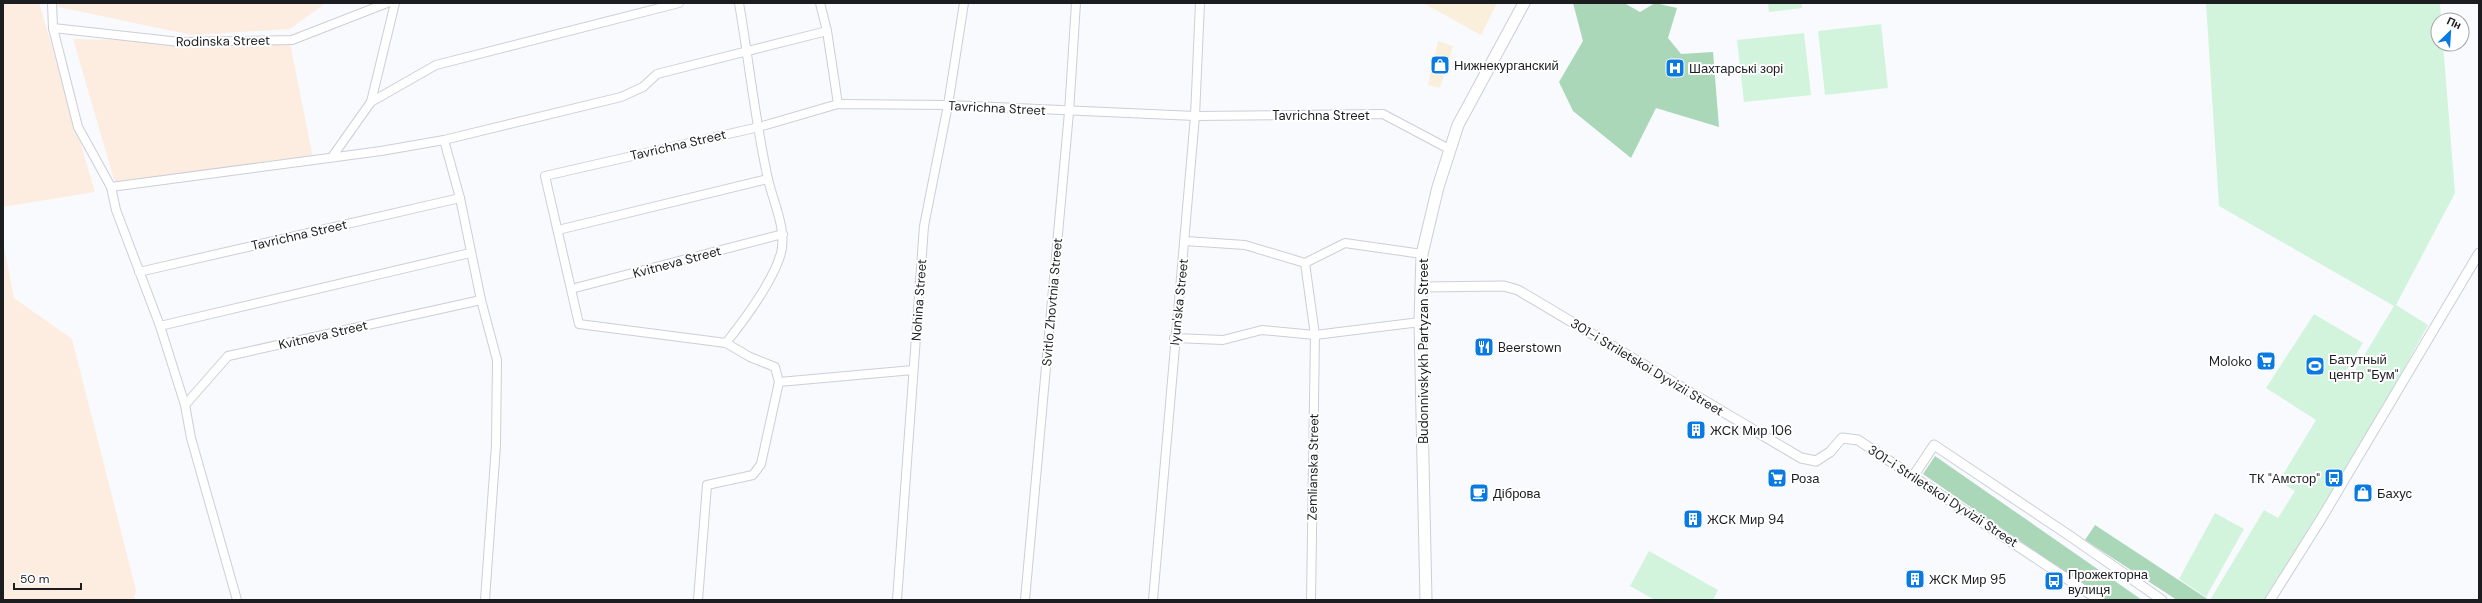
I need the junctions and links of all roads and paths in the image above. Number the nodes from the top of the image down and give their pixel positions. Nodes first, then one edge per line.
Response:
1 (52, 3) edge
2 (387, 3) edge
3 (395, 3) edge
4 (680, 3) edge
5 (739, 3) edge
6 (820, 3) edge
7 (964, 3) edge
8 (1076, 3) edge
9 (1200, 3) edge
10 (1524, 3) edge
11 (52, 28) junction
12 (827, 30) junction
13 (747, 50) junction
14 (371, 102) junction
15 (838, 104) junction
16 (948, 105) junction
17 (1069, 112) junction
18 (1195, 116) junction
19 (759, 127) junction
20 (444, 140) junction
21 (1448, 150) junction
22 (332, 157) junction
23 (768, 179) junction
24 (111, 187) junction
25 (460, 198) junction
26 (558, 230) junction
27 (783, 234) junction
28 (1186, 241) junction
29 (470, 253) junction
30 (2479, 253) edge
31 (1422, 254) junction
32 (1305, 263) junction
33 (139, 272) junction
34 (1422, 287) junction
35 (571, 289) junction
36 (481, 300) junction
37 (1420, 322) junction
38 (160, 326) junction
39 (1315, 335) junction
40 (1174, 338) junction
41 (726, 343) junction
42 (913, 370) junction
43 (778, 382) junction
44 (185, 405) junction
45 (1914, 475) junction
46 (237, 600) edge
47 (485, 600) edge
48 (698, 600) edge
49 (897, 600) edge
50 (1025, 600) edge
51 (1152, 600) edge
52 (1311, 600) edge
53 (1426, 600) edge
54 (2099, 600) edge
55 (2162, 600) edge
56 (2270, 600) edge

1 - 11 street
2 - 11 street, Rodinska Street
3 - 14 street
4 - 14 street
5 - 13 street
6 - 12 street
7 - 16 street, Nohina Street
8 - 17 street, Svitlo Zhovtnia Street
9 - 18 street, Iyun'ska Street
10 - 21 main road, Budonnivskykh Partyzan Street
11 - 24 street
12 - 13 street
12 - 15 street
13 - 19 street
13 - 20 street
14 - 22 street
15 - 16 street, Tavrichna Street
15 - 19 street, Tavrichna Street
16 - 17 street, Tavrichna Street
16 - 42 street, Nohina Street
17 - 18 street, Tavrichna Street
17 - 50 street, Svitlo Zhovtnia Street
18 - 21 street, Tavrichna Street
18 - 28 street, Iyun'ska Street
19 - 23 street
19 - 26 street, Tavrichna Street
20 - 22 street
20 - 25 street
21 - 31 main road, Budonnivskykh Partyzan Street
22 - 24 street
23 - 26 street
23 - 27 street
24 - 33 street
25 - 29 street
25 - 33 street, Tavrichna Street
26 - 35 street
27 - 35 street, Kvitneva Street
27 - 41 street
28 - 32 street
28 - 40 street, Iyun'ska Street
29 - 36 street
29 - 38 street
30 - 56 street
31 - 32 street
31 - 34 main road, Budonnivskykh Partyzan Street
32 - 39 street, Zemlianska Street
33 - 38 street
34 - 37 main road, Budonnivskykh Partyzan Street
34 - 45 street, 301-i Striletskoi Dyvizii Street
35 - 41 street
36 - 44 street, Kvitneva Street
36 - 47 street
37 - 39 street
37 - 53 main road, Budonnivskykh Partyzan Street
38 - 44 street
39 - 40 street
39 - 52 street, Zemlianska Street
40 - 51 street, Iyun'ska Street
41 - 43 street
42 - 43 street
42 - 49 street, Nohina Street
43 - 48 street
44 - 46 street
45 - 54 street, 301-i Striletskoi Dyvizii Street
45 - 55 street

